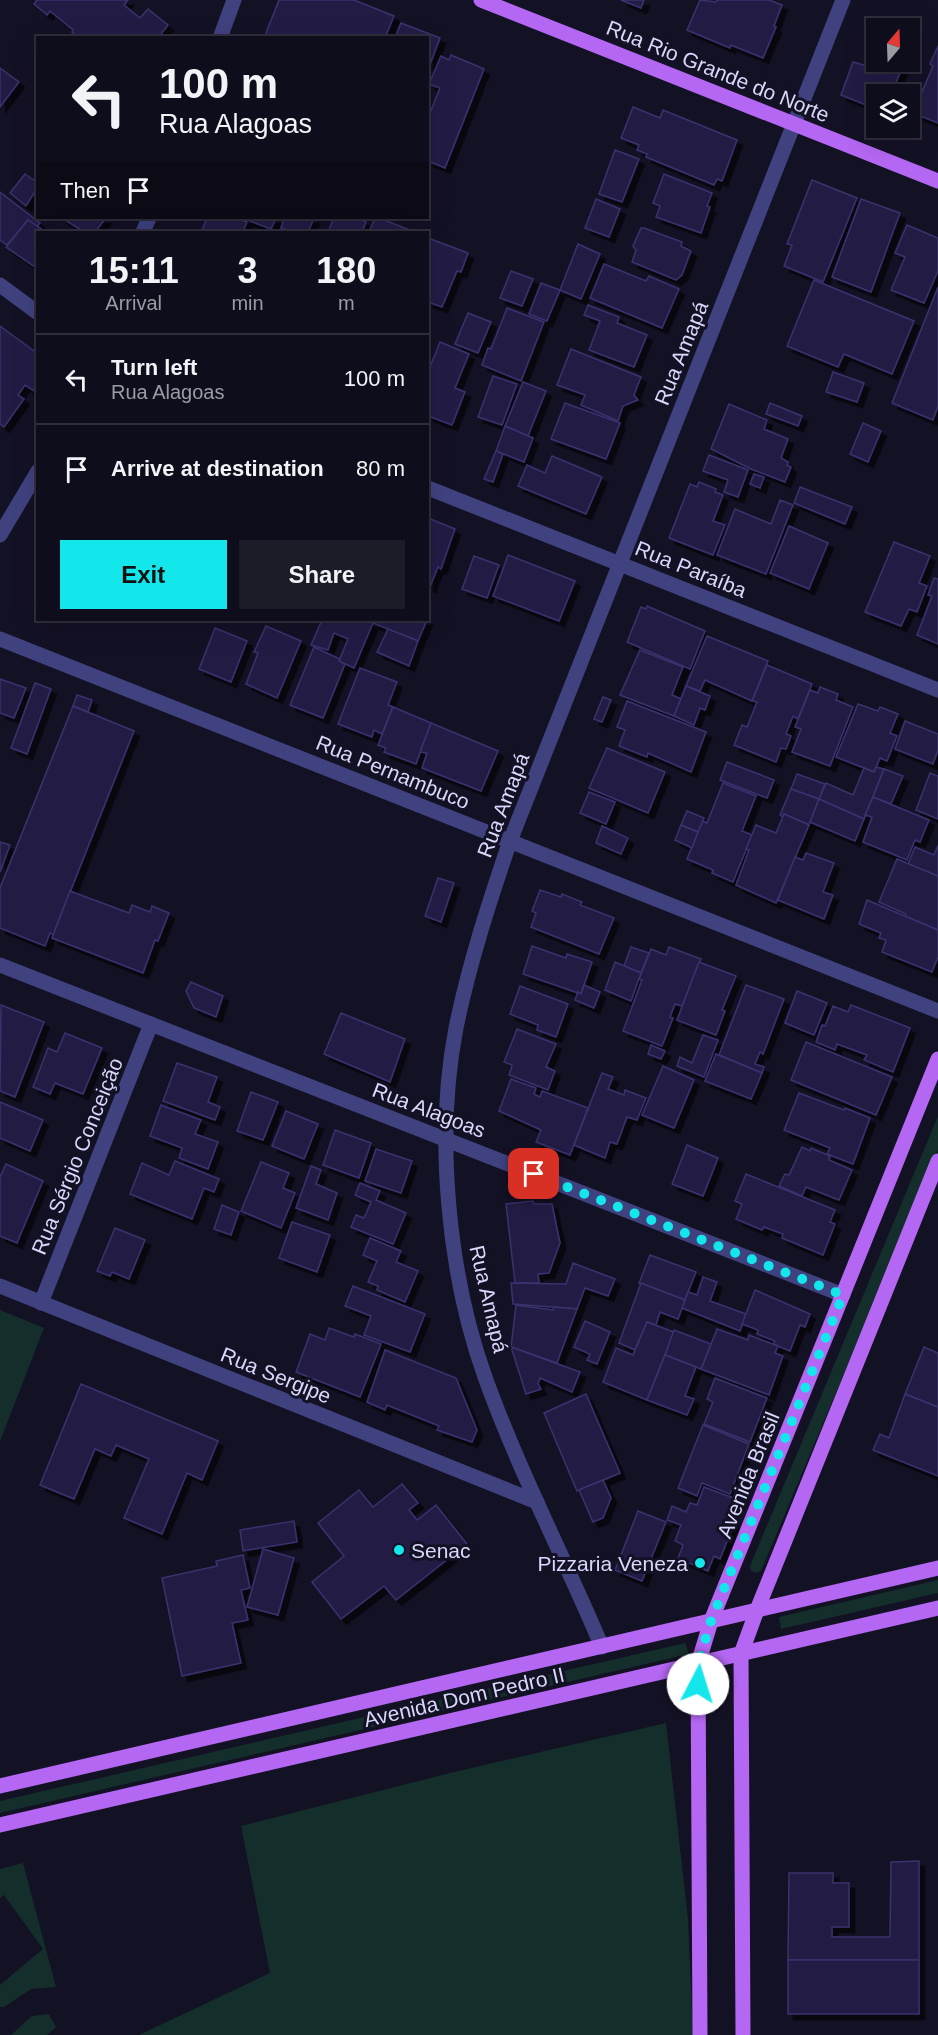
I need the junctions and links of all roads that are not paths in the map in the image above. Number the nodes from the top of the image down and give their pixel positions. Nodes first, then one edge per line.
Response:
1 (234, 0) edge
2 (482, 0) edge
3 (843, 0) edge
4 (221, 36) edge
5 (794, 123) junction
6 (938, 181) edge
7 (0, 285) edge
8 (36, 312) edge
9 (36, 474) edge
10 (429, 488) edge
11 (0, 534) edge
12 (620, 564) junction
13 (0, 639) edge
14 (938, 690) edge
15 (510, 842) junction
16 (0, 965) edge
17 (938, 1011) edge
18 (152, 1024) junction
19 (938, 1059) edge
20 (446, 1140) junction
21 (938, 1161) edge
22 (0, 1286) edge
23 (843, 1295) junction
24 (41, 1303) junction
25 (537, 1502) junction
26 (938, 1568) edge
27 (938, 1608) edge
28 (757, 1610) junction
29 (711, 1621) junction
30 (602, 1647) junction
31 (741, 1654) junction
32 (698, 1664) junction
33 (0, 1786) edge
34 (0, 1825) edge
35 (699, 2035) edge
36 (743, 2035) edge

1 - 4 street
2 - 5 main road, Rua Rio Grande do Norte
3 - 5 street, Rua Amapá
5 - 6 main road, Rua Rio Grande do Norte
5 - 12 street, Rua Amapá
7 - 8 street
9 - 11 street
10 - 12 street, Rua Paraíba
12 - 14 street, Rua Paraíba
12 - 15 street, Rua Amapá
13 - 15 street, Rua Pernambuco
15 - 17 street, Rua Pernambuco
15 - 20 street, Rua Amapá
16 - 18 street, Rua Alagoas
18 - 20 street, Rua Alagoas
18 - 24 street, Rua Sérgio Conceição
19 - 23 main road, Avenida Brasil
20 - 23 street, Rua Alagoas
20 - 25 street, Rua Amapá
21 - 28 main road
22 - 24 street, Rua Sergipe
23 - 29 main road, Avenida Brasil
24 - 25 street, Rua Sergipe
25 - 30 street, Rua Amapá
26 - 28 main road, Avenida Dom Pedro II
27 - 31 main road, Avenida Dom Pedro II
28 - 29 main road, Avenida Dom Pedro II
28 - 31 main road
29 - 30 main road, Avenida Dom Pedro II
29 - 32 main road, Avenida Brasil
30 - 33 main road, Avenida Dom Pedro II
31 - 32 main road, Avenida Dom Pedro II
31 - 36 main road
32 - 34 main road, Avenida Dom Pedro II
32 - 35 main road, Avenida Brasil

